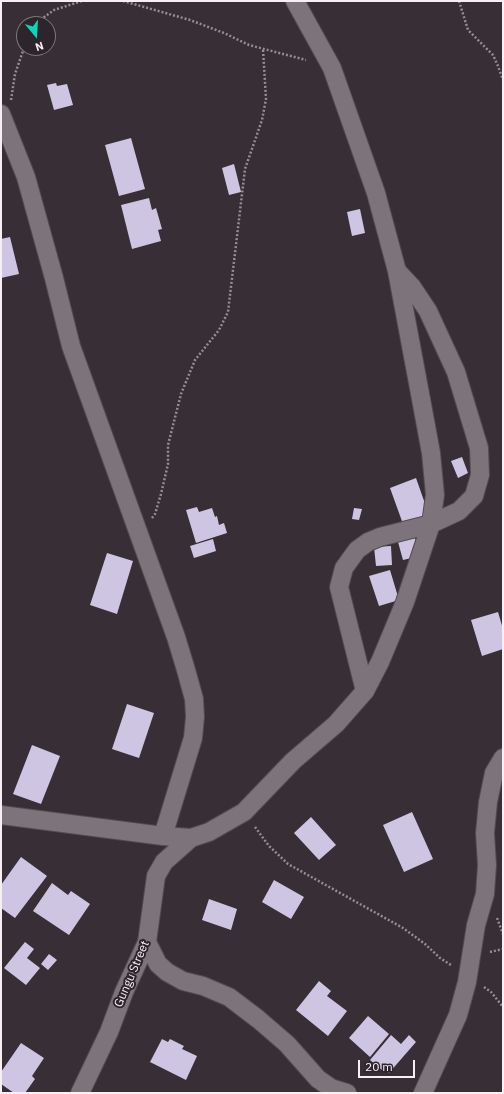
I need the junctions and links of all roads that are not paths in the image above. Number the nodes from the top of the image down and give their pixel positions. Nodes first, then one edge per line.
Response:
1 (295, 1) edge
2 (4, 127) edge
3 (397, 271) junction
4 (431, 524) junction
5 (365, 691) junction
6 (503, 758) edge
7 (1, 815) edge
8 (163, 836) junction
9 (190, 838) junction
10 (147, 942) junction
11 (80, 1093) edge
12 (347, 1093) edge
13 (423, 1093) edge

1 - 3 street
2 - 8 street
3 - 4 street
3 - 4 street
4 - 5 street
4 - 5 street
5 - 9 street
6 - 13 street
7 - 8 street
8 - 9 street
9 - 10 street, Gungu Street
10 - 11 street, Gungu Street
10 - 12 street

